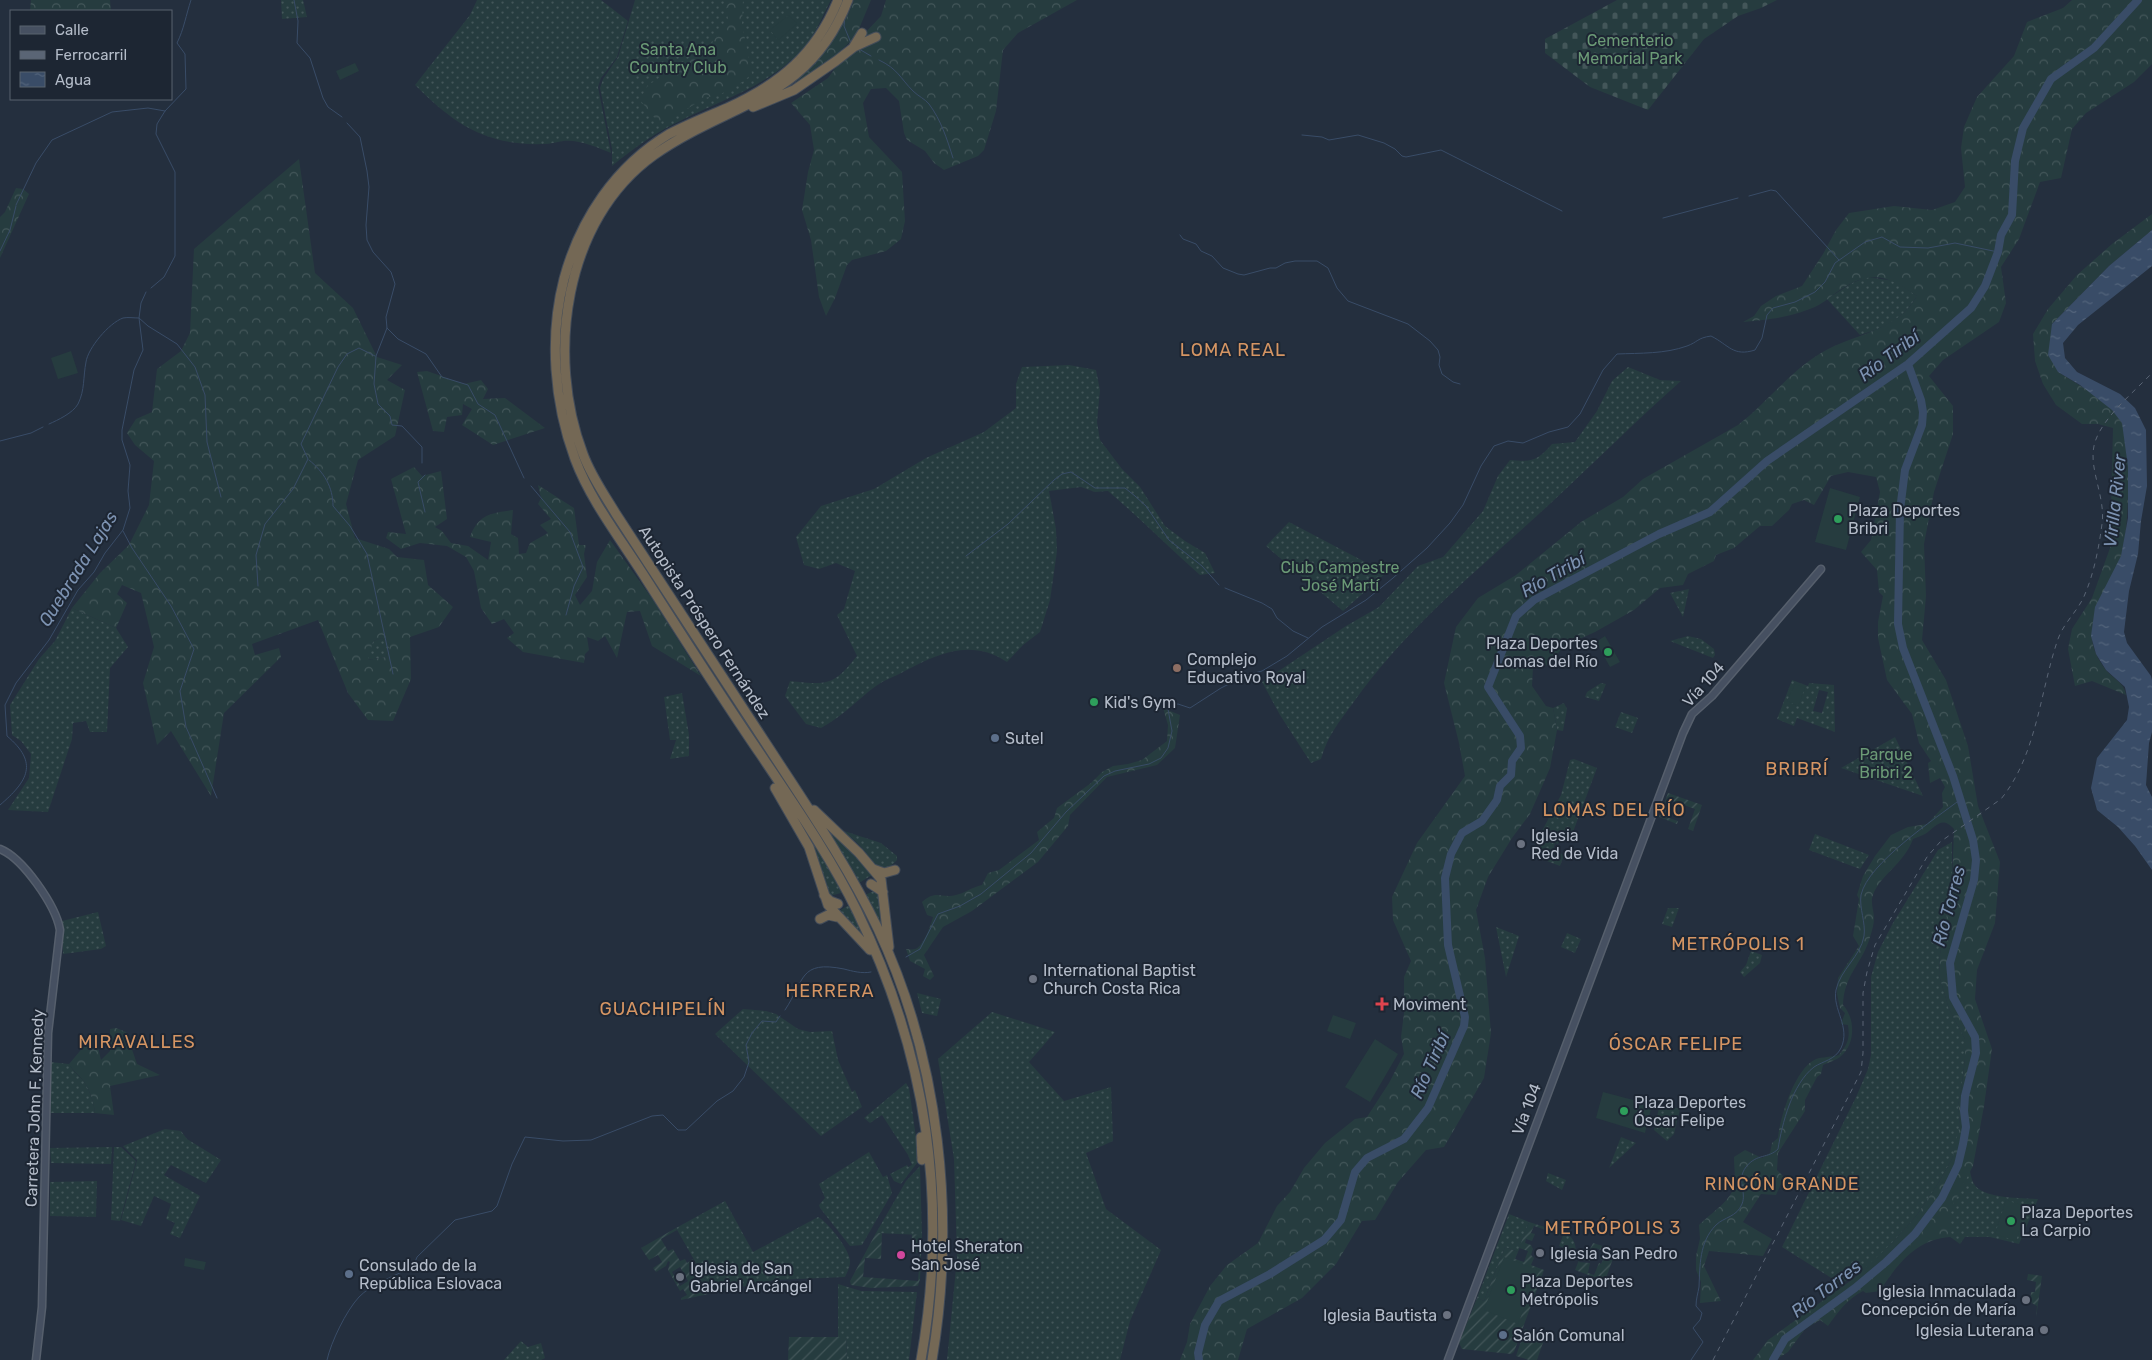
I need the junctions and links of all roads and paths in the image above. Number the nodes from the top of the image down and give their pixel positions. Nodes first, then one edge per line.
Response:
1 (838, 0) edge
2 (848, 0) edge
3 (862, 33) dead end
4 (876, 37) dead end
5 (855, 45) junction
6 (738, 110) junction
7 (1821, 569) dead end
8 (726, 704) junction
9 (783, 769) junction
10 (0, 849) edge
11 (873, 869) junction
12 (895, 870) dead end
13 (871, 884) dead end
14 (883, 892) junction
15 (824, 894) junction
16 (838, 904) dead end
17 (837, 917) junction
18 (820, 919) dead end
19 (888, 981) junction
20 (899, 983) junction
21 (920, 1092) junction
22 (922, 1160) dead end
23 (36, 1360) edge
24 (921, 1360) edge
25 (932, 1360) edge
26 (1447, 1360) edge

1 - 8 highway, Autopista Próspero Fernández
2 - 6 highway, Autopista Próspero Fernández
3 - 5 highway
4 - 5 highway
5 - 6 highway
6 - 9 highway, Autopista Próspero Fernández
7 - 26 main road, Vía 104
8 - 15 highway
8 - 19 highway, Autopista Próspero Fernández
9 - 11 highway
9 - 20 highway, Autopista Próspero Fernández
10 - 23 main road, Carretera John F. Kennedy
11 - 12 highway
11 - 14 highway
13 - 14 highway
14 - 20 highway
15 - 16 highway
15 - 17 highway
17 - 18 highway
17 - 19 highway
19 - 21 highway, Autopista Próspero Fernández
20 - 25 highway, Autopista Próspero Fernández
21 - 22 highway
21 - 24 highway, Autopista Próspero Fernández

